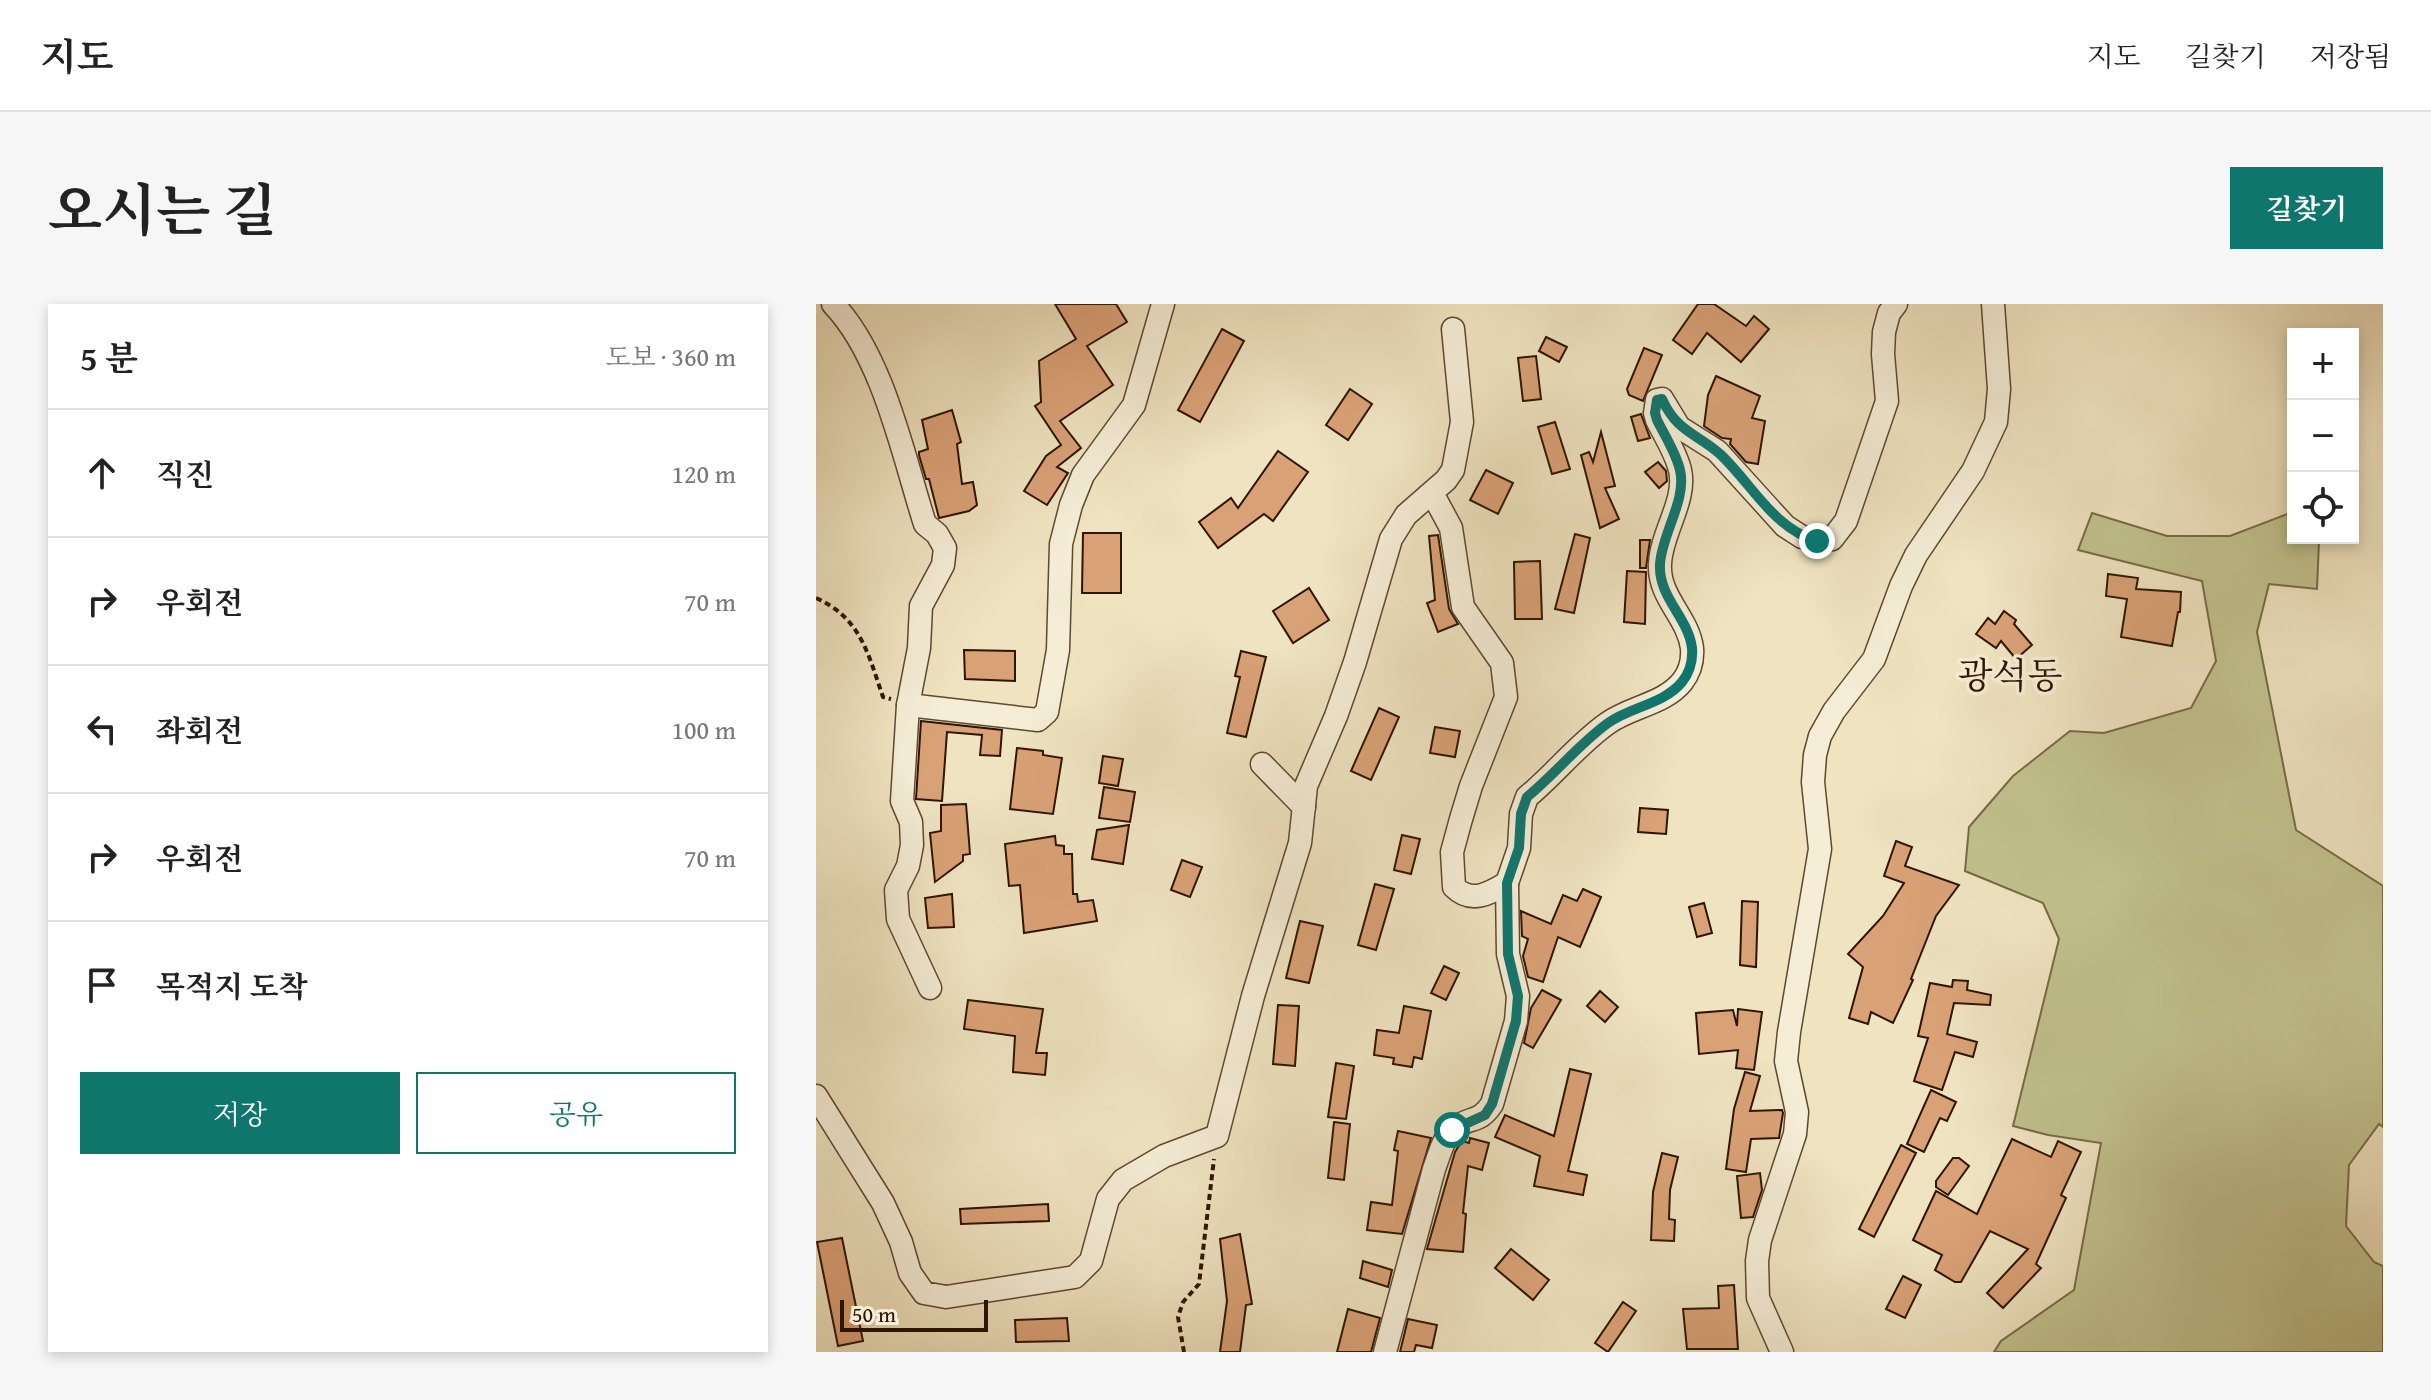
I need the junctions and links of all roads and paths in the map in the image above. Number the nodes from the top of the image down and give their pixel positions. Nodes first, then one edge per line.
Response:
1 (833, 304) edge
2 (1163, 304) edge
3 (1896, 304) edge
4 (1993, 304) edge
5 (1453, 329) dead end
6 (1428, 496) junction
7 (816, 598) edge
8 (908, 705) junction
9 (1262, 764) dead end
10 (1304, 807) junction
11 (1507, 883) junction
12 (930, 988) dead end
13 (816, 1096) edge
14 (1217, 1136) junction
15 (1184, 1352) edge
16 (1385, 1352) edge
17 (1782, 1352) edge

1 - 8 street
2 - 8 street
3 - 11 street
4 - 17 street
5 - 6 street
6 - 10 street
6 - 11 street
7 - 8 path
8 - 12 street
9 - 10 street
10 - 14 street
11 - 16 street
13 - 14 street
14 - 15 path

